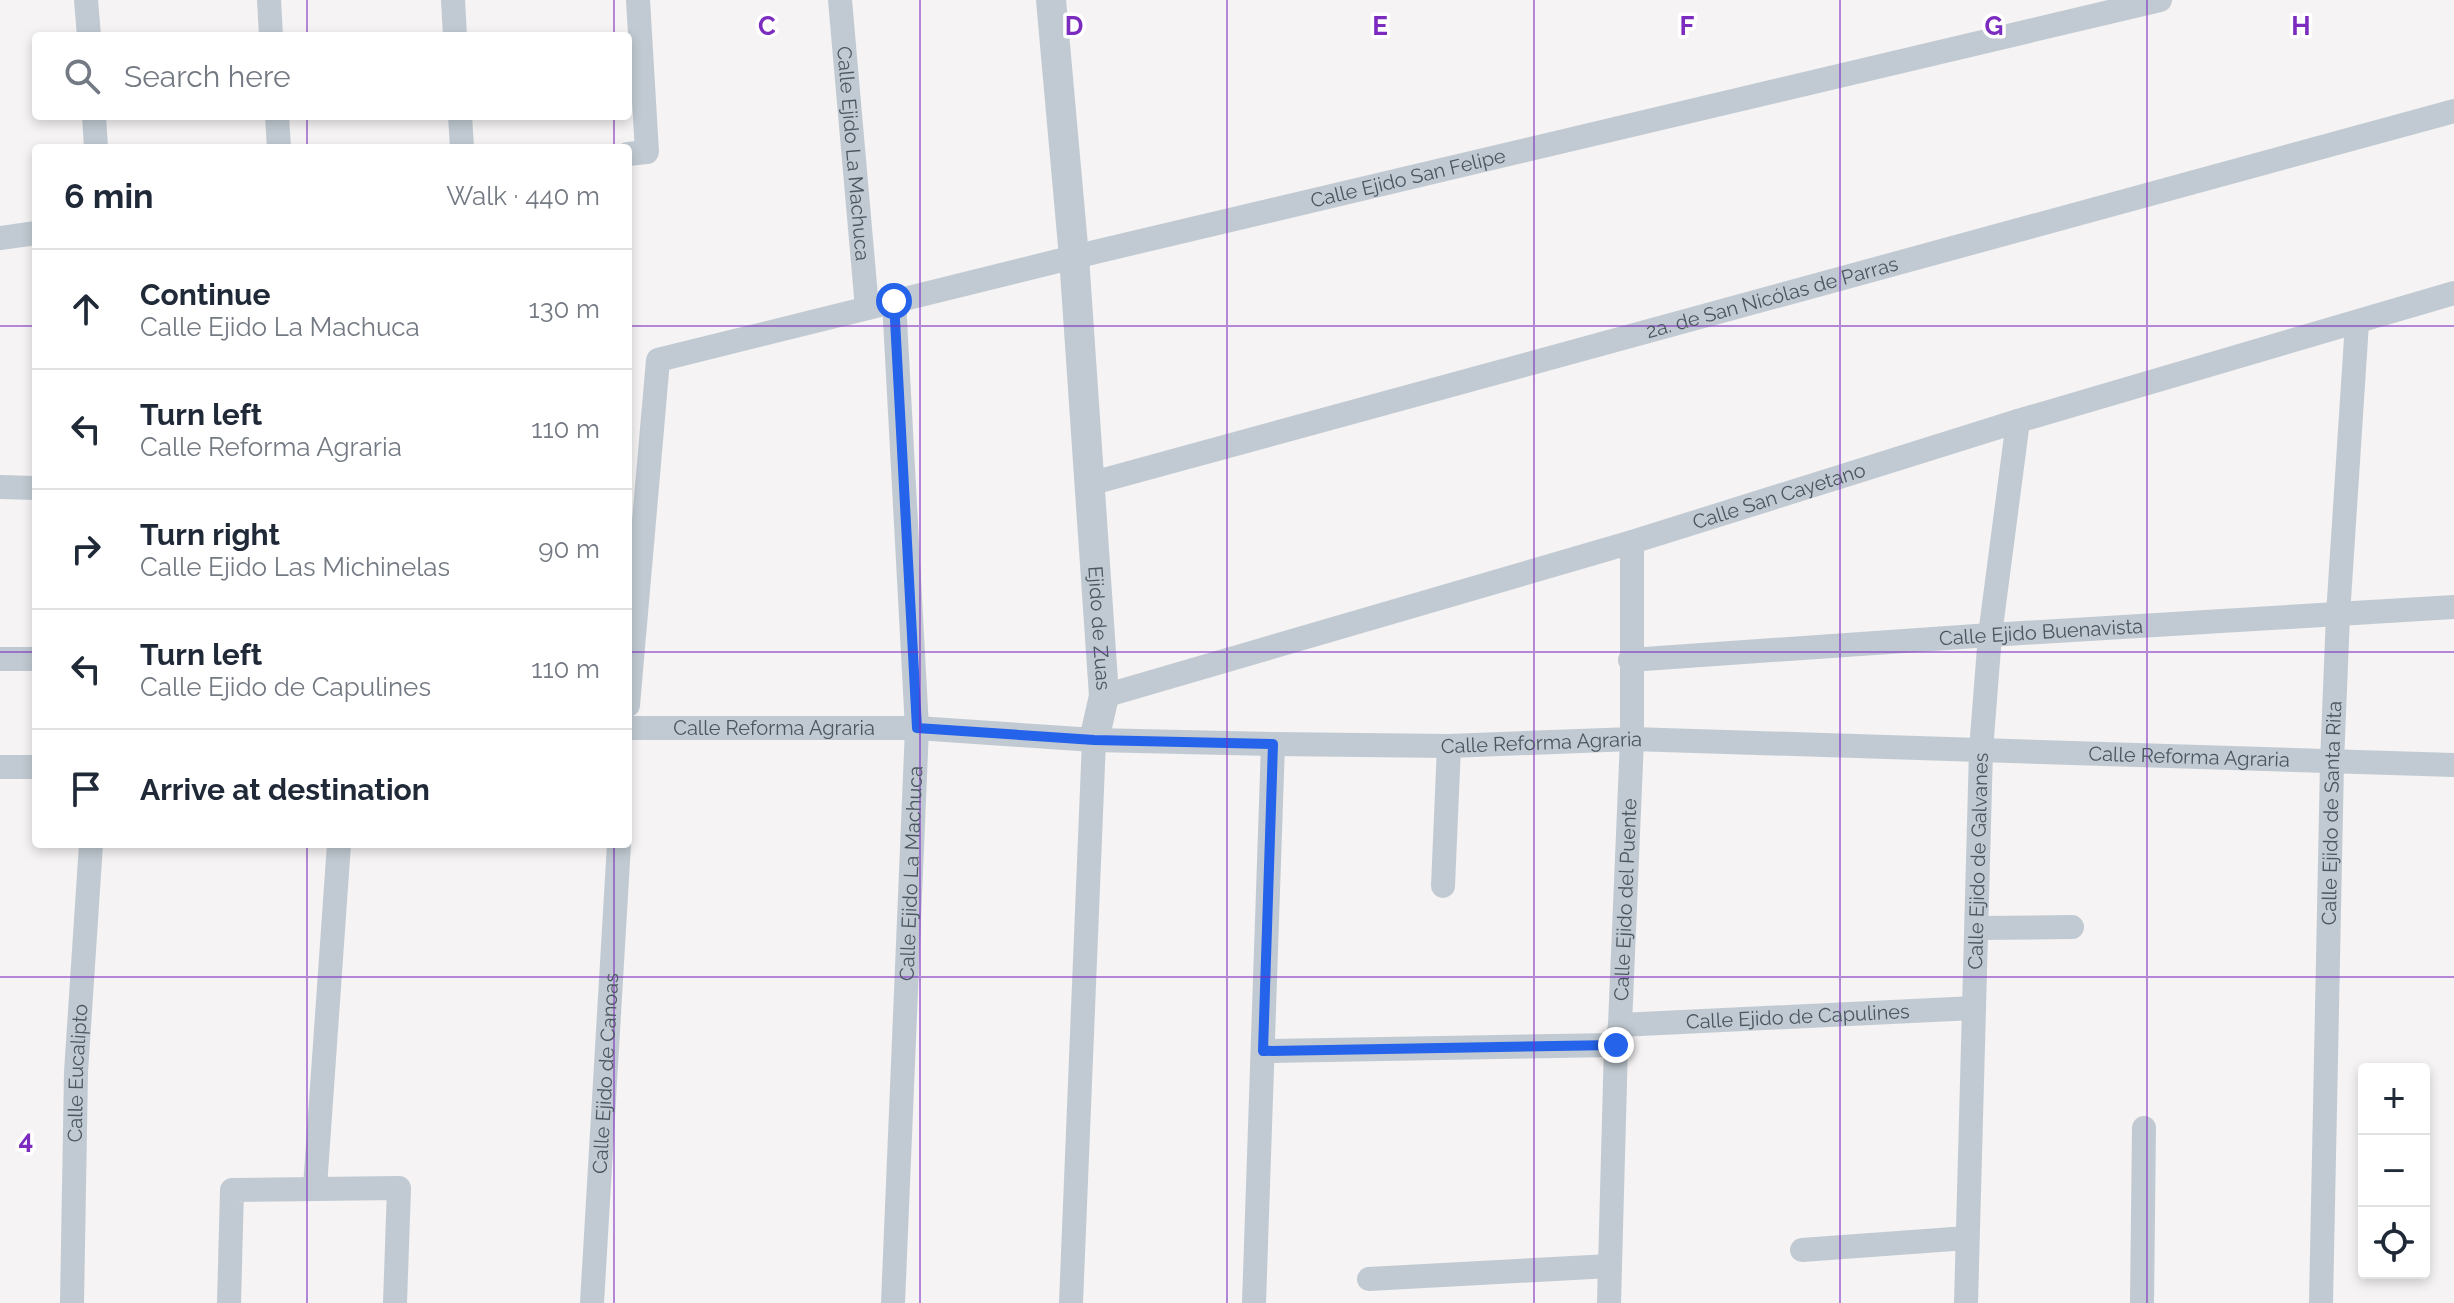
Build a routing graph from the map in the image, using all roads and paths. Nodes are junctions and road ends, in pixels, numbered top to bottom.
1 (86, 0) edge
2 (269, 0) edge
3 (453, 0) edge
4 (638, 0) edge
5 (840, 0) edge
6 (1051, 0) edge
7 (2160, 0) edge
8 (2117, 5) edge
9 (89, 32) edge
10 (271, 32) edge
11 (455, 32) edge
12 (2454, 111) edge
13 (94, 120) edge
14 (277, 120) edge
15 (460, 120) edge
16 (96, 144) edge
17 (279, 144) edge
18 (462, 144) edge
19 (637, 153) edge
20 (32, 234) edge
21 (0, 238) edge
22 (1074, 257) junction
23 (2454, 293) edge
24 (894, 301) junction
25 (867, 308) junction
26 (2357, 323) junction
27 (2018, 421) junction
28 (1089, 484) junction
29 (0, 487) edge
30 (32, 488) edge
31 (637, 500) edge
32 (1632, 542) junction
33 (2454, 607) edge
34 (2338, 615) junction
35 (632, 621) edge
36 (1990, 635) junction
37 (0, 659) edge
38 (32, 659) edge
39 (1630, 660) junction
40 (1104, 696) junction
41 (632, 728) edge
42 (917, 728) junction
43 (1632, 739) junction
44 (1094, 740) junction
45 (1273, 744) junction
46 (1449, 746) junction
47 (1981, 750) junction
48 (2332, 763) junction
49 (2454, 765) edge
50 (0, 767) edge
51 (32, 767) edge
52 (91, 848) edge
53 (339, 848) edge
54 (619, 848) edge
55 (1443, 886) dead end
56 (2072, 927) dead end
57 (1977, 928) junction
58 (1974, 1008) junction
59 (1618, 1035) junction
60 (1263, 1051) junction
61 (2144, 1128) dead end
62 (315, 1187) junction
63 (1967, 1238) junction
64 (1802, 1250) dead end
65 (1610, 1266) junction
66 (1369, 1279) dead end
67 (72, 1303) edge
68 (229, 1303) edge
69 (395, 1303) edge
70 (592, 1303) edge
71 (893, 1303) edge
72 (1071, 1303) edge
73 (1254, 1303) edge
74 (1609, 1303) edge
75 (1966, 1303) edge
76 (2142, 1303) edge
77 (2321, 1303) edge

1 - 9 street
2 - 10 street
3 - 11 street
4 - 19 street
5 - 25 street, Calle Ejido La Machuca
6 - 22 street, Ejido de Zuas
7 - 8 street, Calle Ejido San Felipe
8 - 22 street, Calle Ejido San Felipe
12 - 28 street, 2a. de San Nicólas de Parras
13 - 16 street
14 - 17 street
15 - 18 street
20 - 21 street
22 - 24 street, Calle Ejido San Felipe
22 - 28 street, Ejido de Zuas
23 - 26 street, Calle San Cayetano
24 - 25 street, Calle Ejido San Felipe
24 - 42 street, Calle Ejido La Machuca
25 - 31 street, Calle Ejido San Felipe
26 - 27 street, Calle San Cayetano
26 - 34 street, Calle Ejido de Santa Rita
27 - 32 street, Calle San Cayetano
27 - 36 street, Calle Ejido de Galvanes
28 - 40 street, Ejido de Zuas
29 - 30 street
31 - 35 street
32 - 39 street, Calle Ejido del Puente
32 - 40 street, Calle San Cayetano
33 - 34 street, Calle Ejido Buenavista
34 - 36 street, Calle Ejido Buenavista
34 - 48 street, Calle Ejido de Santa Rita
36 - 39 street, Calle Ejido Buenavista
36 - 47 street, Calle Ejido de Galvanes
37 - 38 street
39 - 43 street, Calle Ejido del Puente
40 - 44 street, Ejido de Zuas
41 - 42 street, Calle Reforma Agraria
42 - 44 street, Calle Reforma Agraria
42 - 71 street, Calle Ejido La Machuca
43 - 46 street, Calle Reforma Agraria
43 - 47 street, Calle Reforma Agraria
43 - 59 street, Calle Ejido del Puente
44 - 45 street, Calle Reforma Agraria
44 - 72 street, Ejido de Zuas
45 - 46 street, Calle Reforma Agraria
45 - 60 street
46 - 55 street
47 - 48 street, Calle Reforma Agraria
47 - 57 street, Calle Ejido de Galvanes
48 - 49 street, Calle Reforma Agraria
48 - 77 street, Calle Ejido de Santa Rita
50 - 51 street
52 - 67 street, Calle Eucalipto
53 - 62 street
54 - 70 street, Calle Ejido de Canoas
56 - 57 street
57 - 58 street, Calle Ejido de Galvanes
58 - 59 street, Calle Ejido de Capulines
58 - 63 street, Calle Ejido de Galvanes
59 - 60 street, Calle Ejido de Capulines
59 - 65 street, Calle Ejido del Puente
60 - 73 street
61 - 76 street
62 - 68 street
62 - 69 street
63 - 64 street
63 - 75 street, Calle Ejido de Galvanes
65 - 66 street
65 - 74 street, Calle Ejido del Puente

